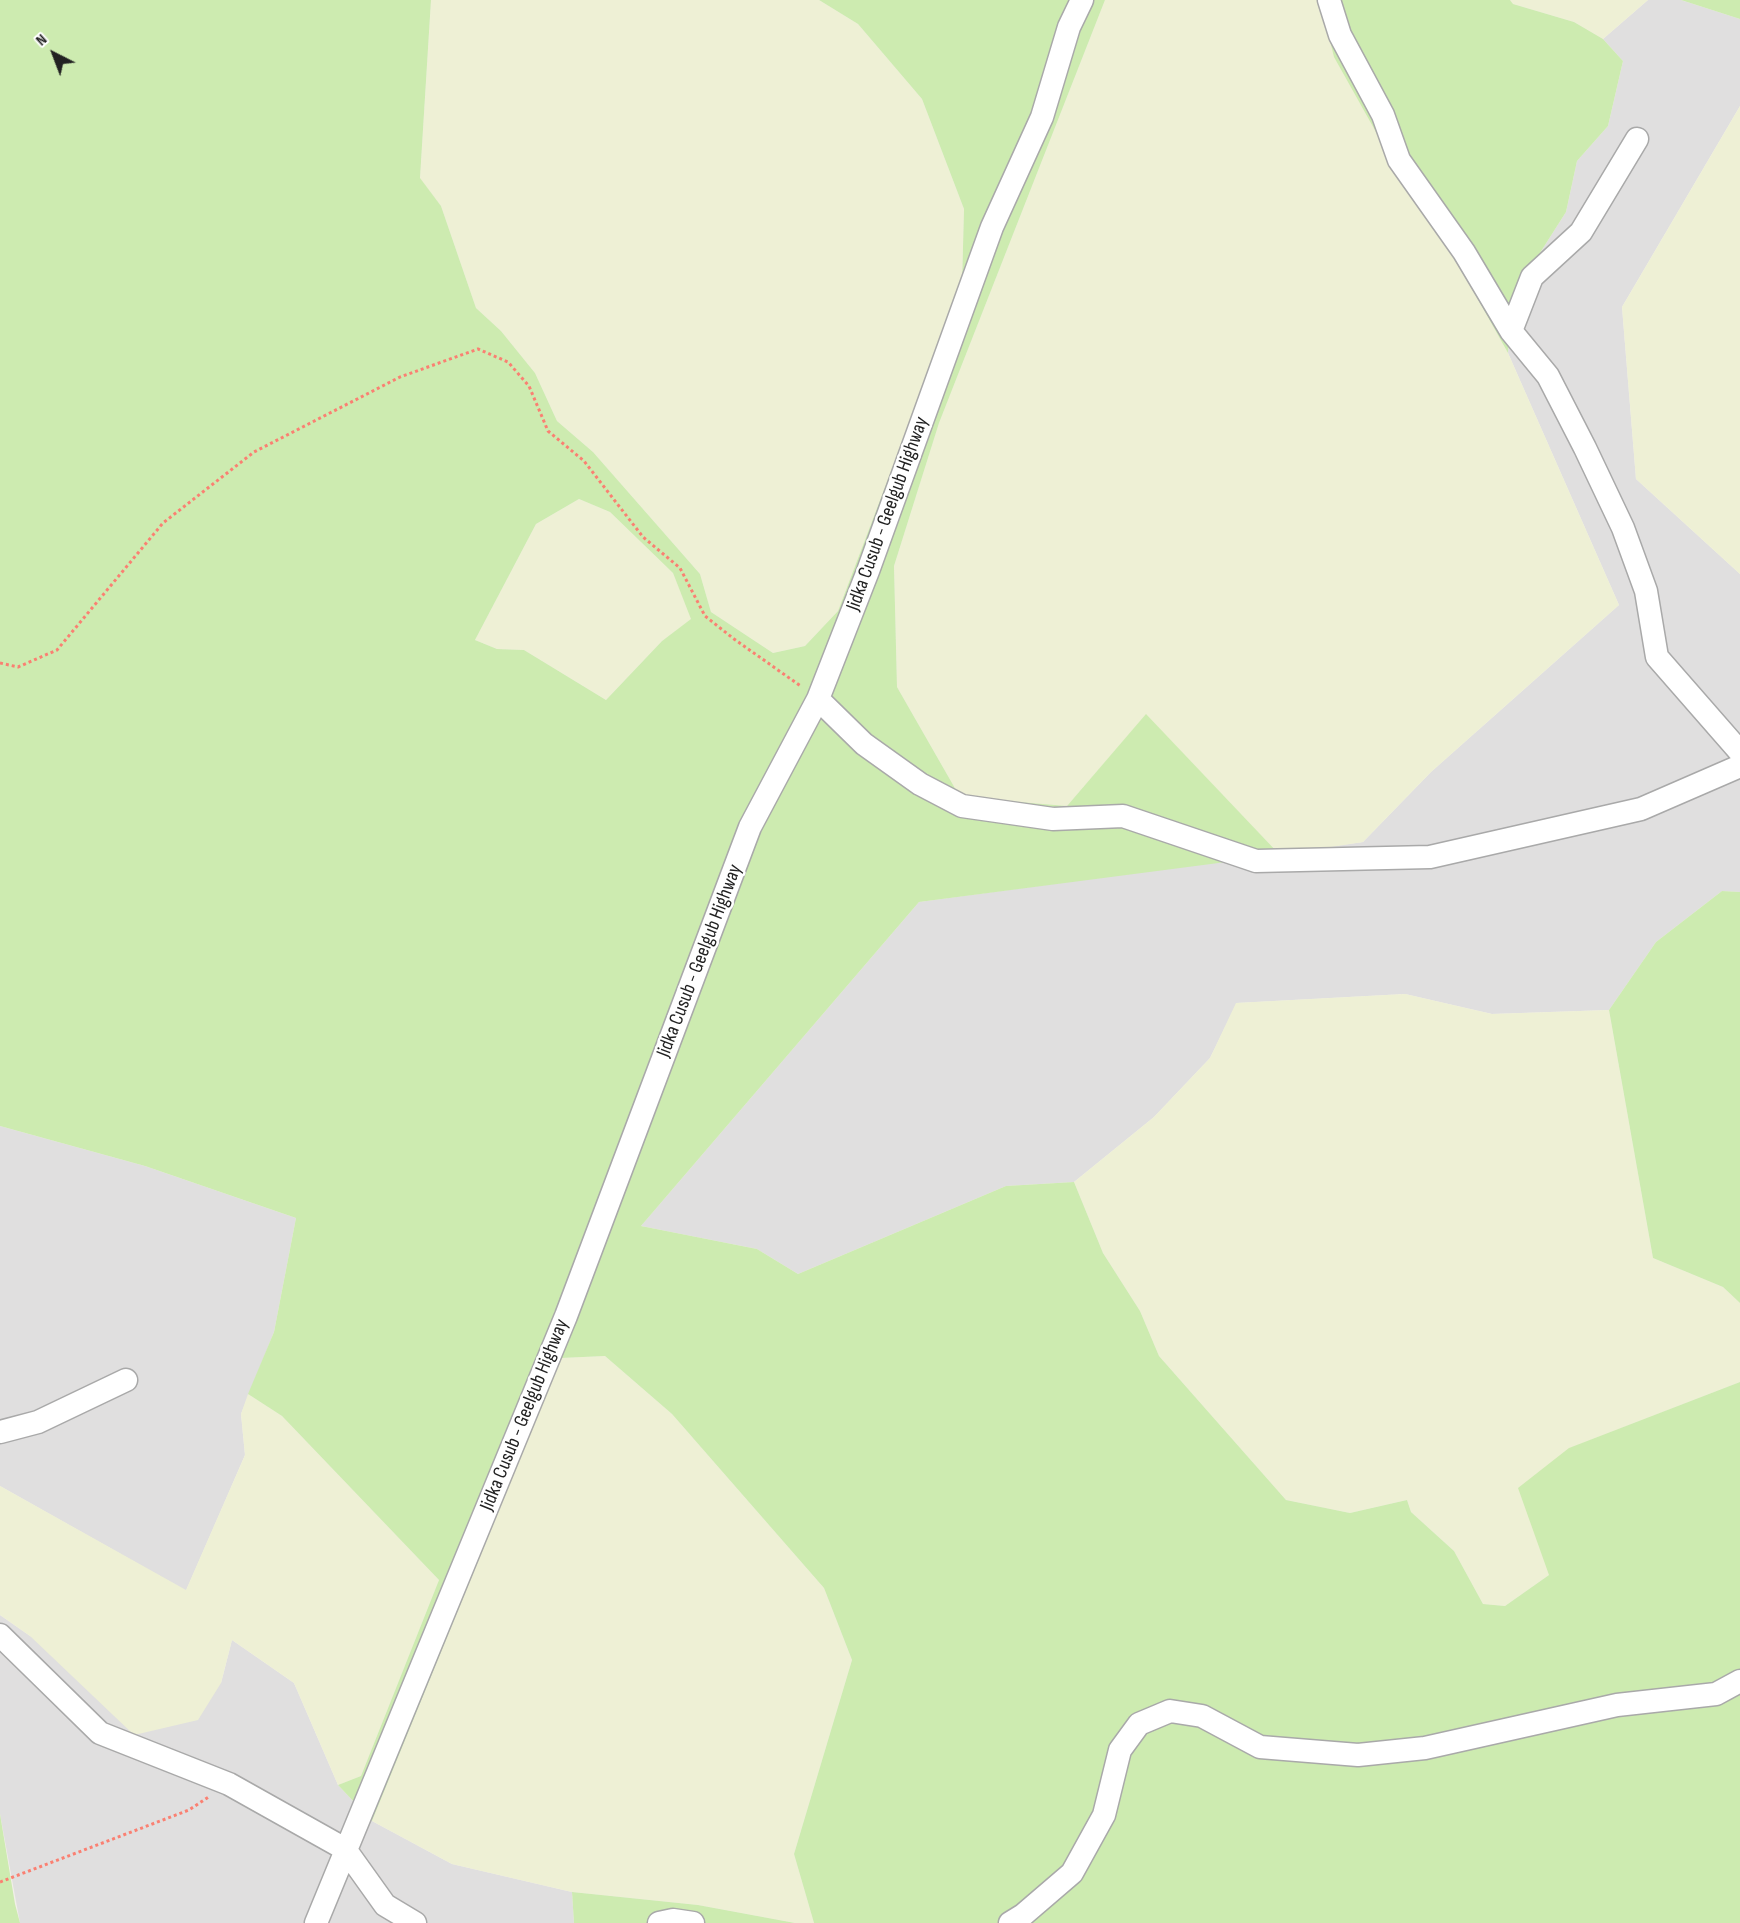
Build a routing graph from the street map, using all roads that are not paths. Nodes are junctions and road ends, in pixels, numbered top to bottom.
1 (1082, 0) edge
2 (1329, 0) edge
3 (1637, 139) dead end
4 (1511, 331) junction
5 (818, 699) junction
6 (1740, 752) edge
7 (1740, 766) edge
8 (126, 1380) dead end
9 (0, 1432) edge
10 (0, 1635) edge
11 (1740, 1681) edge
12 (345, 1849) junction
13 (316, 1923) edge
14 (415, 1923) edge
15 (660, 1923) edge
16 (693, 1923) edge
17 (1011, 1923) edge

1 - 5 street, Jidka Cusub - Geelgub Highway
2 - 4 street
3 - 4 street
4 - 6 street
5 - 7 street
5 - 12 street, Jidka Cusub - Geelgub Highway
8 - 9 street
10 - 12 street
11 - 17 street
12 - 13 street, Jidka Cusub - Geelgub Highway
12 - 14 street
15 - 16 street

